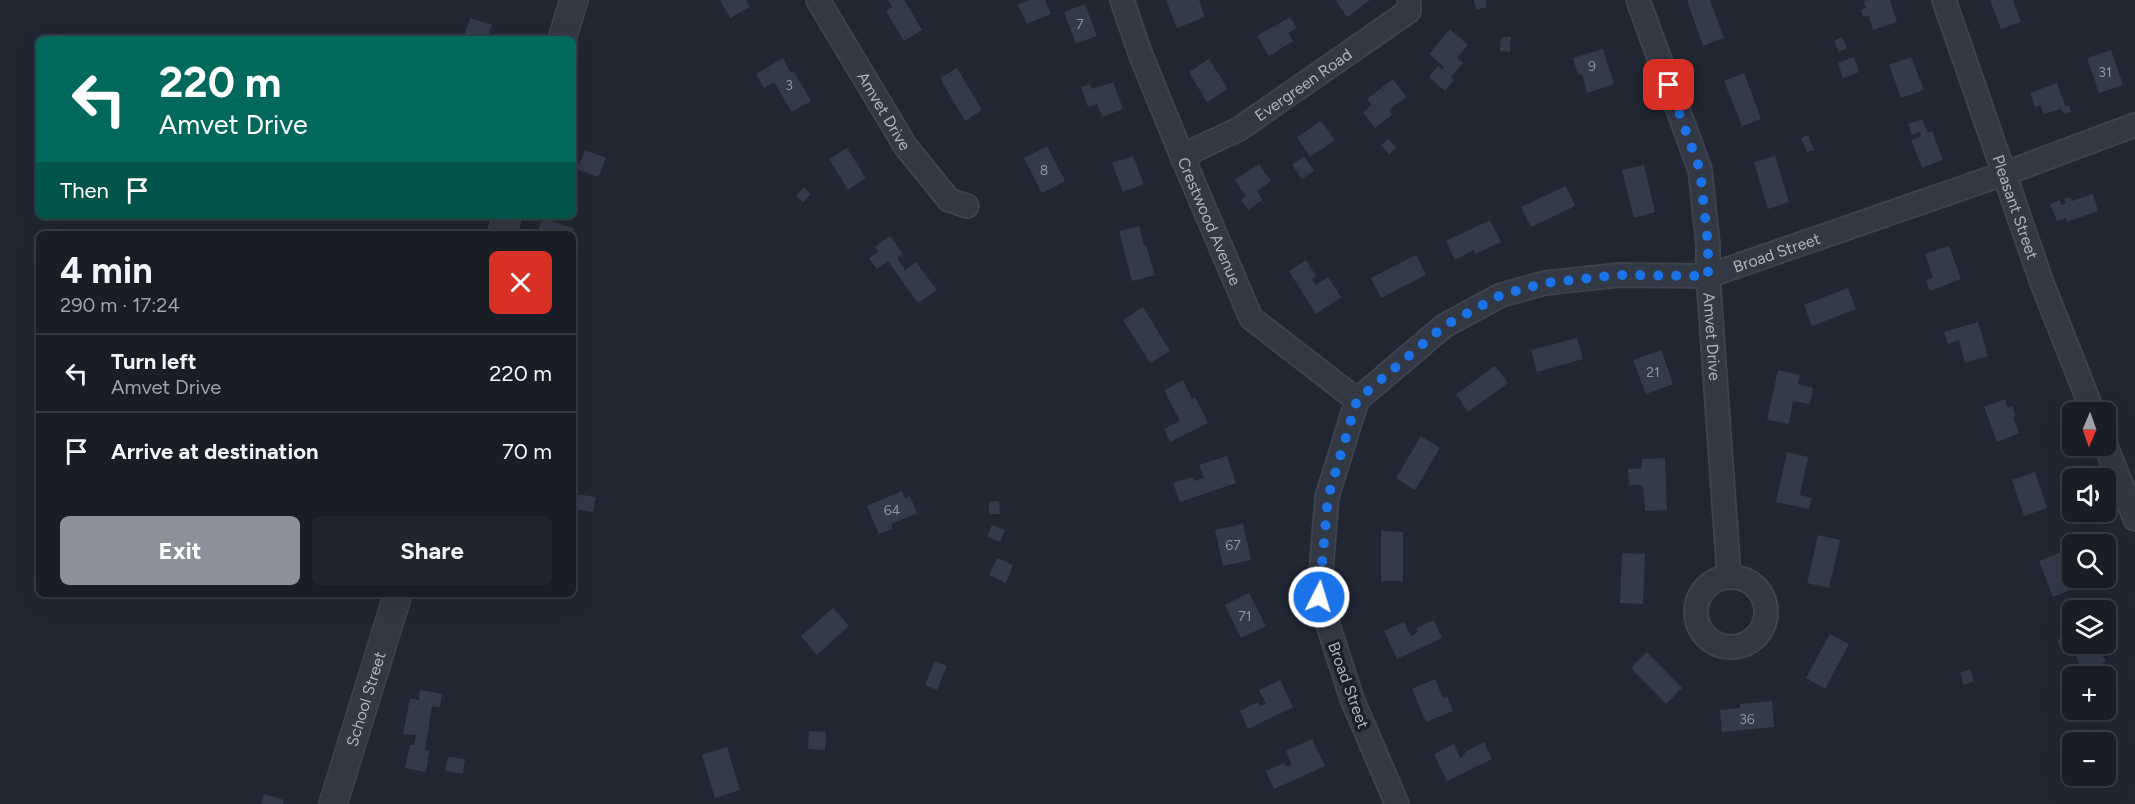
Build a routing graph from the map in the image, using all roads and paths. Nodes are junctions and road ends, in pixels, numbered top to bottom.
1 (574, 0) edge
2 (818, 0) edge
3 (1122, 0) edge
4 (1409, 0) edge
5 (1638, 0) edge
6 (1944, 0) edge
7 (563, 36) edge
8 (2135, 125) edge
9 (1182, 156) junction
10 (2006, 173) junction
11 (967, 206) dead end
12 (1708, 276) junction
13 (1357, 400) junction
14 (2089, 402) edge
15 (2110, 456) edge
16 (2135, 519) edge
17 (1729, 576) dead end
18 (397, 597) edge
19 (333, 804) edge
20 (1397, 804) edge

1 - 7 street
2 - 11 street, Amvet Drive
3 - 9 street, Crestwood Avenue
4 - 9 street, Evergreen Road
5 - 12 street, Amvet Drive
6 - 10 street, Pleasant Street
8 - 10 street, Broad Street
9 - 13 street, Crestwood Avenue
10 - 12 street, Broad Street
10 - 14 street, Pleasant Street
12 - 13 street, Broad Street
12 - 17 street, Amvet Drive
13 - 20 street, Broad Street
15 - 16 street
18 - 19 street, School Street

